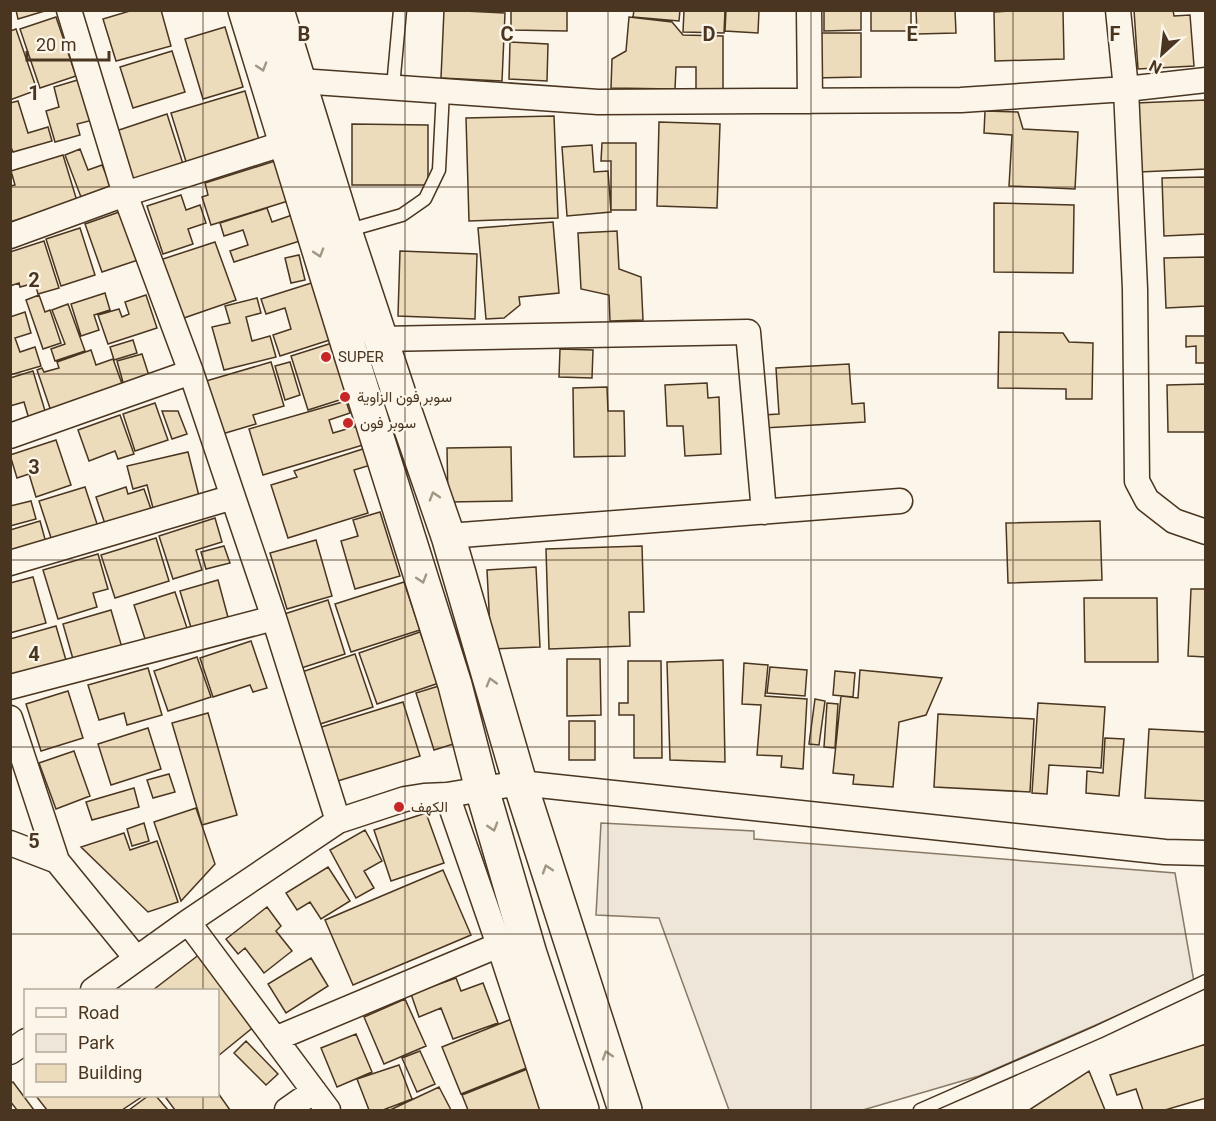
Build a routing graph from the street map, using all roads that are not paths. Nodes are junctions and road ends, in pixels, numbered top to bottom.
1 (69, 10) edge
2 (245, 10) edge
3 (277, 10) edge
4 (400, 10) edge
5 (809, 10) edge
6 (1118, 10) edge
7 (1206, 80) edge
8 (300, 81) junction
9 (393, 87) junction
10 (1126, 89) junction
11 (443, 91) junction
12 (810, 102) junction
13 (285, 142) junction
14 (125, 194) junction
15 (345, 231) junction
16 (10, 236) edge
17 (381, 339) junction
18 (191, 372) junction
19 (10, 436) edge
20 (233, 498) junction
21 (900, 501) dead end
22 (764, 512) junction
23 (1206, 532) edge
24 (448, 536) junction
25 (10, 563) edge
26 (274, 618) junction
27 (10, 687) edge
28 (10, 718) edge
29 (520, 783) junction
30 (482, 789) junction
31 (447, 795) junction
32 (338, 821) junction
33 (10, 843) edge
34 (1206, 853) edge
35 (57, 861) junction
36 (188, 922) junction
37 (499, 945) junction
38 (136, 958) junction
39 (1206, 981) edge
40 (94, 989) edge
41 (275, 1039) junction
42 (24, 1042) edge
43 (10, 1052) edge
44 (314, 1091) junction
45 (287, 1110) edge
46 (328, 1110) edge
47 (554, 1110) edge
48 (582, 1110) edge
49 (625, 1110) edge
50 (920, 1110) edge

1 - 14 street
2 -> 13 main road
3 - 8 main road
4 - 9 lane
5 - 12 street
6 - 10 street
7 - 10 street
8 - 9 street
8 - 15 main road
9 - 11 street
10 - 12 street
10 - 23 street
11 - 12 street
11 - 15 lane
13 - 14 street
13 -> 30 main road
14 - 16 street
14 - 18 street
15 - 17 main road
17 - 22 street
24 -> 17 main road
18 - 19 street
18 - 20 street
20 - 25 street
20 - 26 street
21 - 22 street
22 - 24 street
29 -> 24 main road
26 - 27 street
26 - 32 street
28 - 35 street
29 - 30 street
29 - 34 street
49 -> 29 main road
30 - 31 street
30 -> 48 main road
31 - 32 street
31 - 37 street
32 - 36 street
33 - 35 street
35 - 38 street
36 - 38 street
36 - 41 street
37 - 41 street
37 - 47 street
38 - 40 street
39 - 50 lane
41 - 44 street
42 - 43 street
44 - 45 street
44 - 46 street

